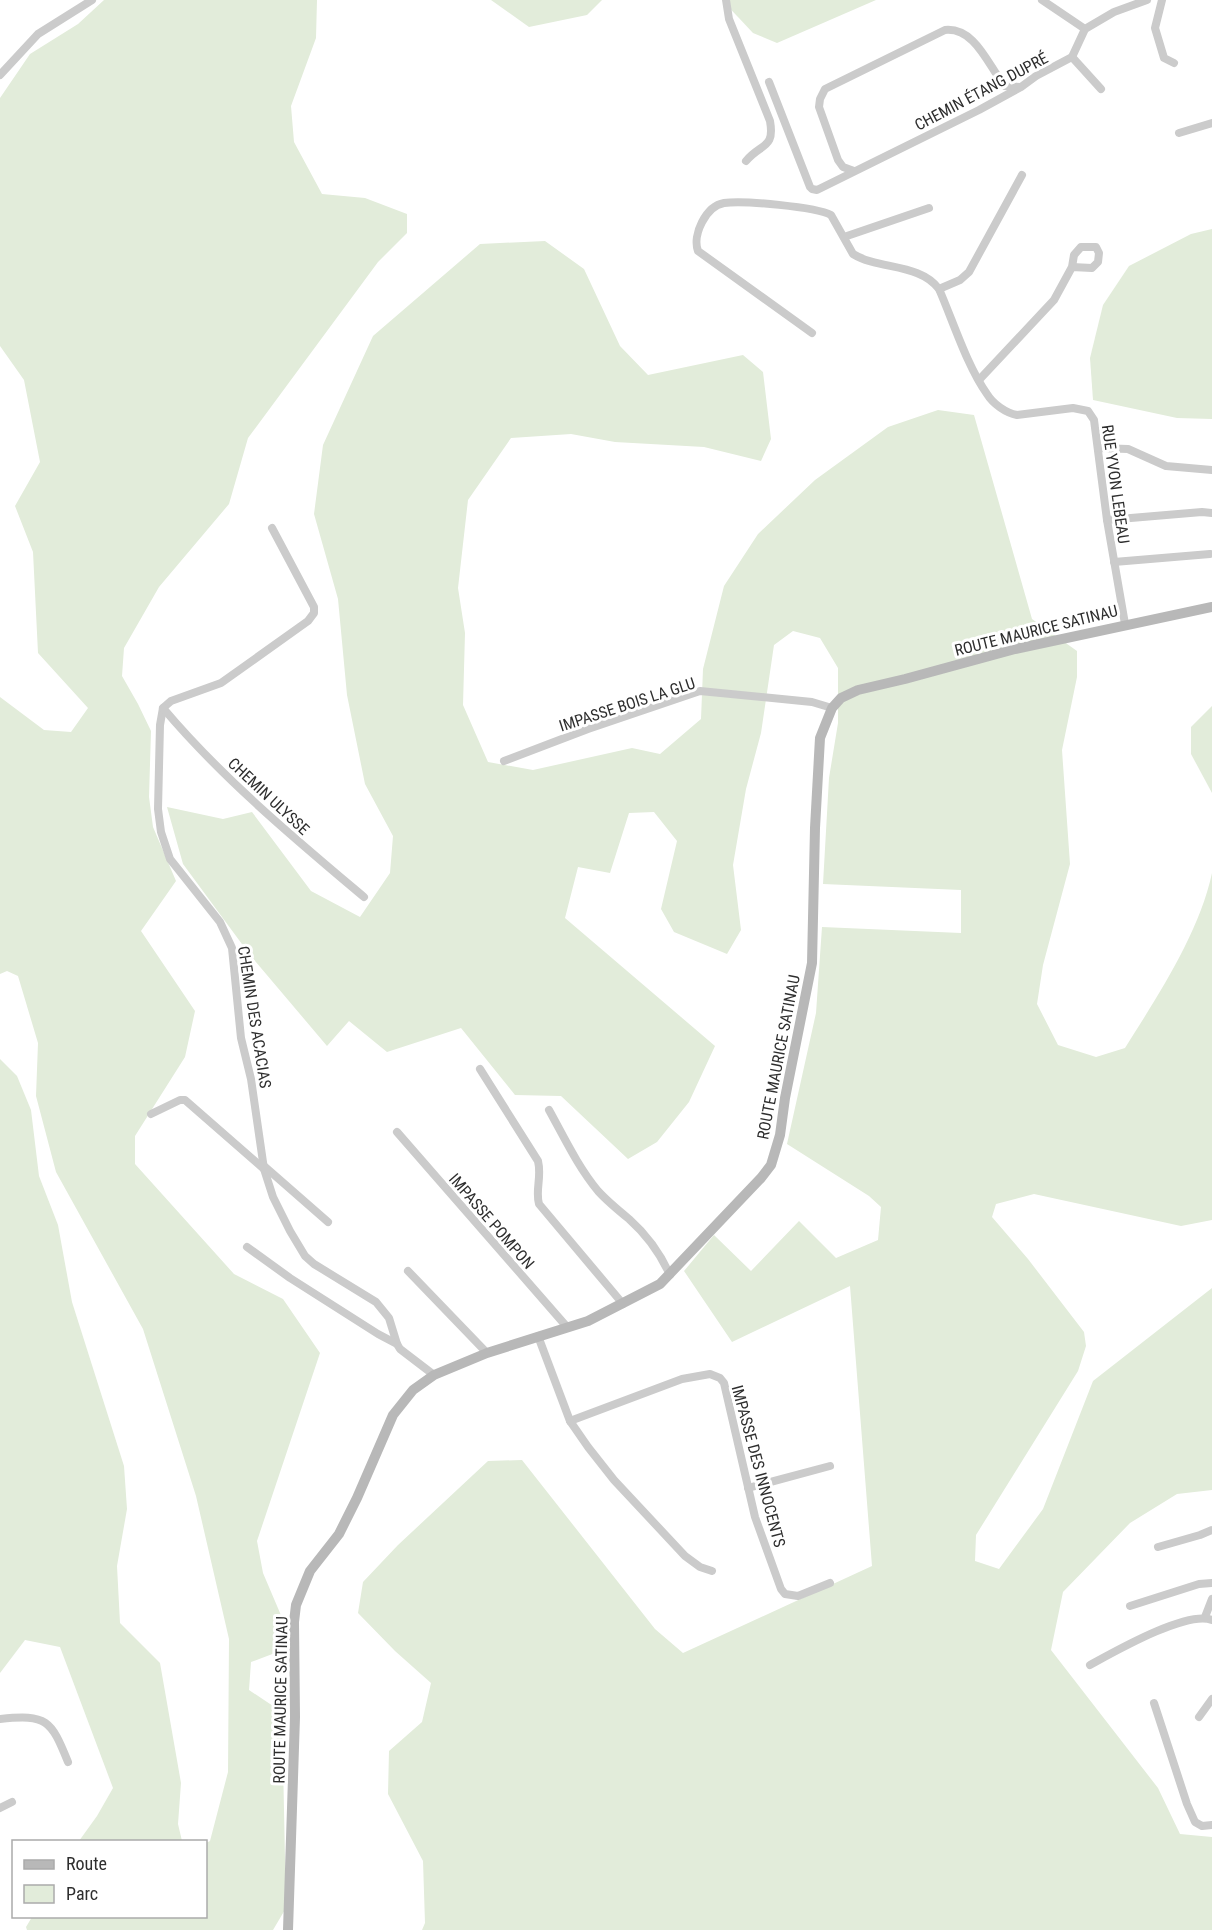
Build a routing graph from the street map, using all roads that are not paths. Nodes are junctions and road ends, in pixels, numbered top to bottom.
1 (92, 0) edge
2 (726, 0) edge
3 (1042, 0) edge
4 (1147, 0) edge
5 (1162, 0) edge
6 (1085, 30) junction
7 (1072, 57) junction
8 (1174, 63) dead end
9 (0, 75) edge
10 (769, 82) dead end
11 (1021, 87) junction
12 (1101, 89) dead end
13 (1212, 123) edge
14 (1179, 133) dead end
15 (746, 161) dead end
16 (854, 171) junction
17 (1022, 175) dead end
18 (929, 208) dead end
19 (844, 237) junction
20 (1072, 267) dead end
21 (939, 289) junction
22 (812, 333) dead end
23 (979, 380) junction
24 (1098, 448) junction
25 (1212, 470) edge
26 (1212, 513) edge
27 (1107, 520) junction
28 (272, 528) dead end
29 (1210, 554) dead end
30 (1114, 562) junction
31 (1212, 607) edge
32 (1125, 624) junction
33 (163, 708) junction
34 (832, 708) junction
35 (504, 761) dead end
36 (364, 897) dead end
37 (480, 1069) dead end
38 (549, 1110) dead end
39 (151, 1114) dead end
40 (397, 1132) dead end
41 (263, 1167) junction
42 (328, 1222) dead end
43 (247, 1246) dead end
44 (408, 1271) dead end
45 (670, 1275) junction
46 (622, 1304) junction
47 (567, 1327) junction
48 (538, 1336) junction
49 (397, 1344) junction
50 (487, 1353) junction
51 (434, 1376) junction
52 (570, 1421) junction
53 (830, 1466) dead end
54 (748, 1488) junction
55 (1212, 1530) edge
56 (1158, 1547) dead end
57 (712, 1571) dead end
58 (830, 1583) dead end
59 (1212, 1583) edge
60 (1212, 1599) edge
61 (1130, 1606) dead end
62 (1209, 1619) edge
63 (1090, 1665) dead end
64 (1212, 1699) edge
65 (1154, 1703) dead end
66 (1199, 1717) dead end
67 (0, 1719) edge
68 (68, 1762) dead end
69 (12, 1802) dead end
70 (0, 1808) edge
71 (1212, 1825) edge
72 (288, 1930) edge

1 - 9 street
2 - 15 street
3 - 6 street
4 - 6 street
5 - 8 street
6 - 7 street, CHEMIN ÉTANG DUPRÉ
7 - 11 street, CHEMIN ÉTANG DUPRÉ
7 - 12 street
10 - 16 street, CHEMIN ÉTANG DUPRÉ
11 - 16 street, CHEMIN ÉTANG DUPRÉ
11 - 16 street
13 - 14 street
17 - 21 street
18 - 19 street
19 - 21 street
19 - 22 street
20 - 23 street
21 - 23 street, RUE YVON LEBEAU
23 - 24 street, RUE YVON LEBEAU
24 - 25 street
24 - 27 street, RUE YVON LEBEAU
26 - 27 street
27 - 30 street, RUE YVON LEBEAU
28 - 33 street
29 - 30 street
30 - 32 street, RUE YVON LEBEAU
31 - 32 main road, ROUTE MAURICE SATINAU
32 - 34 main road, ROUTE MAURICE SATINAU
33 - 36 street, CHEMIN ULYSSE
33 - 41 street, CHEMIN DES ACACIAS
34 - 35 street, IMPASSE BOIS LA GLU
34 - 45 main road, ROUTE MAURICE SATINAU
37 - 46 street
38 - 45 street
39 - 41 street
40 - 47 street, IMPASSE POMPON
41 - 42 street
41 - 49 street, CHEMIN DES ACACIAS
43 - 49 street
44 - 50 street
45 - 46 main road, ROUTE MAURICE SATINAU
46 - 47 main road, ROUTE MAURICE SATINAU
47 - 48 main road, ROUTE MAURICE SATINAU
48 - 50 main road, ROUTE MAURICE SATINAU
48 - 52 street
49 - 51 street, CHEMIN DES ACACIAS
50 - 51 main road, ROUTE MAURICE SATINAU
51 - 72 main road, ROUTE MAURICE SATINAU
52 - 54 street, IMPASSE DES INNOCENTS
52 - 57 street
53 - 54 street
54 - 58 street, IMPASSE DES INNOCENTS
55 - 56 street
59 - 61 street
60 - 62 street
62 - 63 street
64 - 66 street
65 - 71 street
67 - 68 street
69 - 70 street

